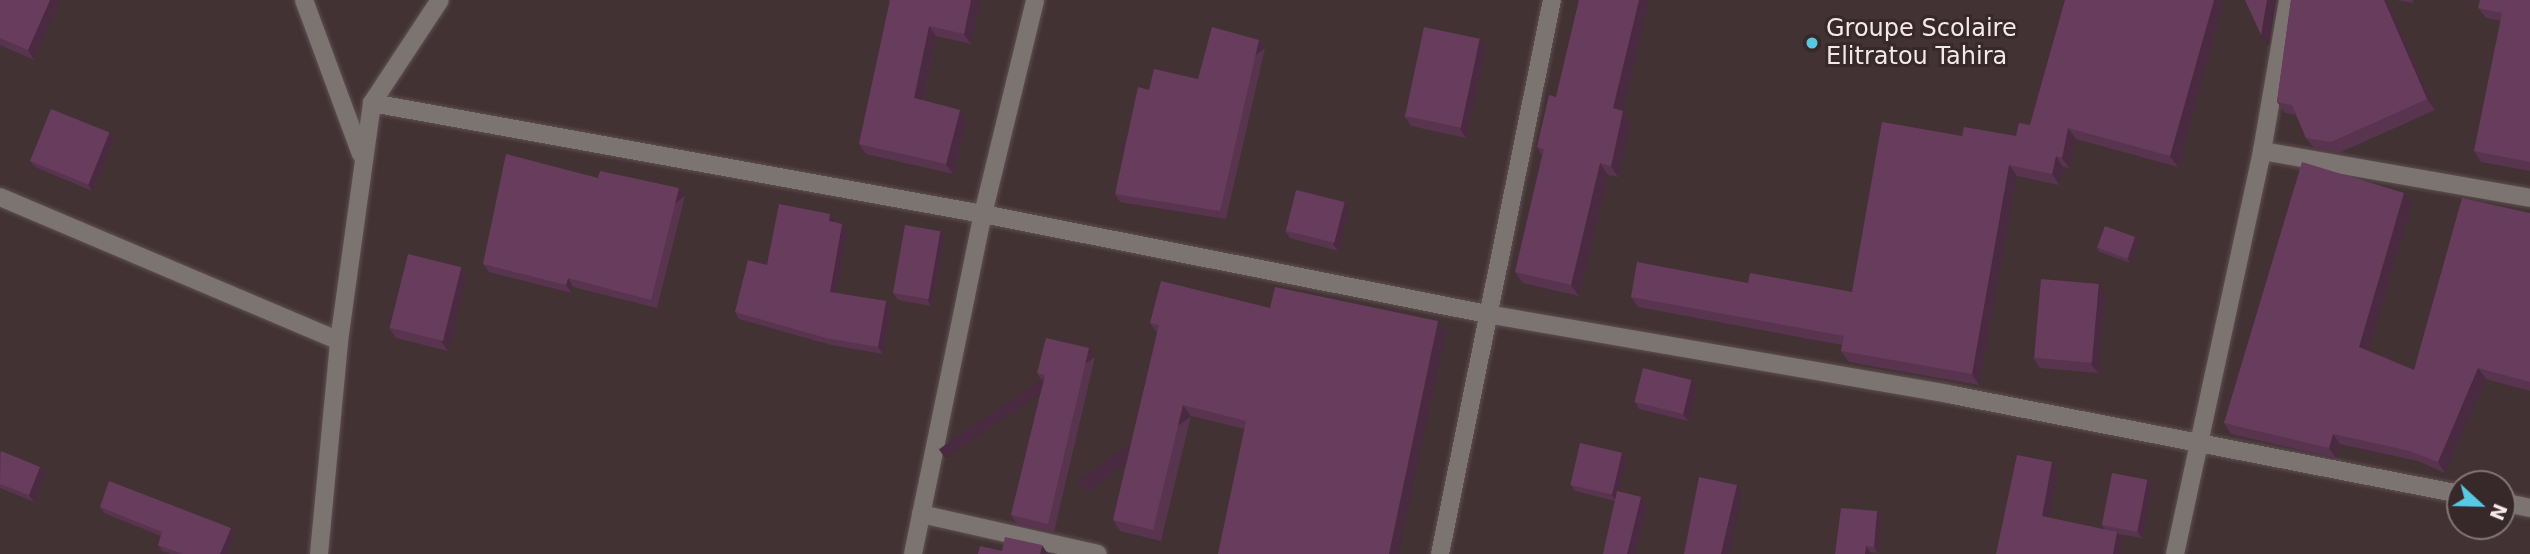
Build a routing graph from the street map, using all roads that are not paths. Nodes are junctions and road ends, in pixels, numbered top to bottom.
1 (304, 0) edge
2 (440, 0) edge
3 (1035, 0) edge
4 (1552, 0) edge
5 (2288, 0) edge
6 (372, 103) junction
7 (2262, 151) junction
8 (362, 155) junction
9 (0, 197) edge
10 (2530, 198) edge
11 (984, 214) junction
12 (1492, 315) junction
13 (340, 341) junction
14 (2197, 444) junction
15 (2446, 491) edge
16 (921, 514) junction
17 (319, 554) edge
18 (913, 554) edge
19 (1098, 554) edge
20 (1440, 554) edge
21 (2175, 554) edge

1 - 8 street
2 - 6 street
3 - 11 street
4 - 12 street
5 - 7 street
6 - 8 street
6 - 11 street
7 - 10 street
7 - 14 street
8 - 13 street
9 - 13 street
11 - 12 street
11 - 16 street
12 - 14 street
12 - 20 street
13 - 17 street
14 - 15 street
14 - 21 street
16 - 18 street
16 - 19 street

